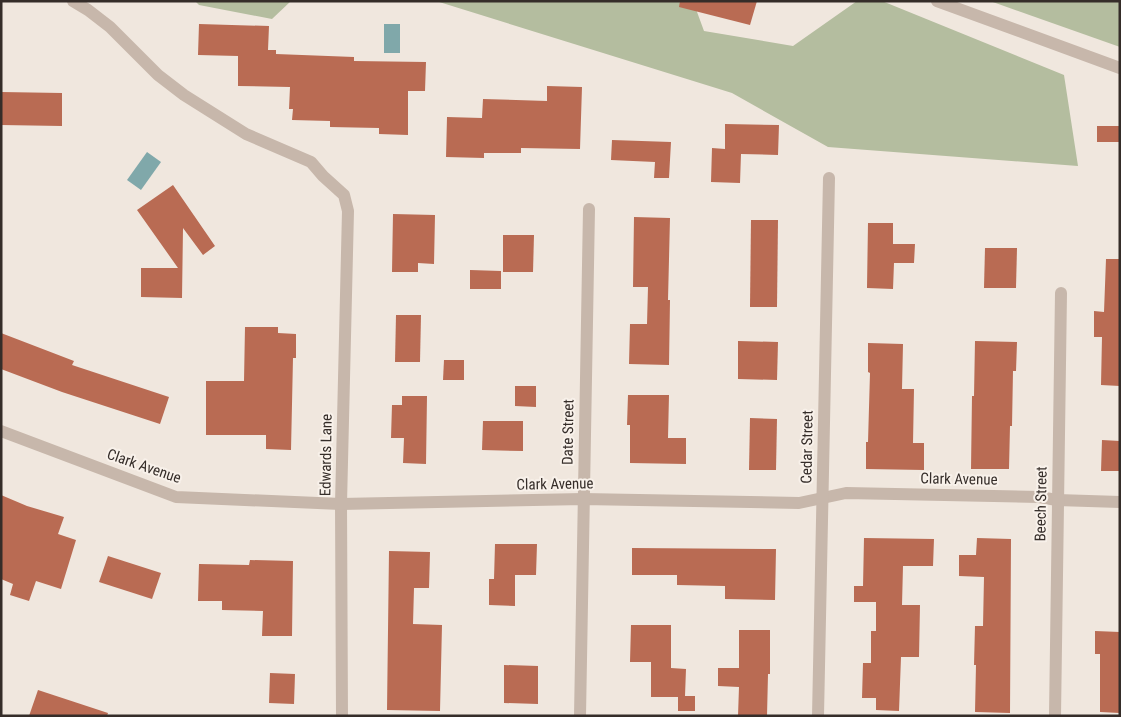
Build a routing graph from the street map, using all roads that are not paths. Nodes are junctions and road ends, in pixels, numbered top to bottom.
1 (73, 1) edge
2 (937, 1) edge
3 (1120, 68) edge
4 (829, 178) dead end
5 (589, 209) dead end
6 (1061, 293) dead end
7 (1, 431) edge
8 (822, 498) junction
9 (583, 500) junction
10 (1057, 500) junction
11 (1120, 502) edge
12 (342, 504) junction
13 (342, 716) edge
14 (580, 716) edge
15 (818, 716) edge
16 (1055, 716) edge

1 - 12 street, Edwards Lane
2 - 3 street
4 - 8 street, Cedar Street
5 - 9 street, Date Street
6 - 10 street, Beech Street
7 - 12 street, Clark Avenue
8 - 9 street, Clark Avenue
8 - 10 street, Clark Avenue
8 - 15 street, Cedar Street
9 - 12 street, Clark Avenue
9 - 14 street, Date Street
10 - 11 street, Clark Avenue
10 - 16 street, Beech Street
12 - 13 street, Edwards Lane

